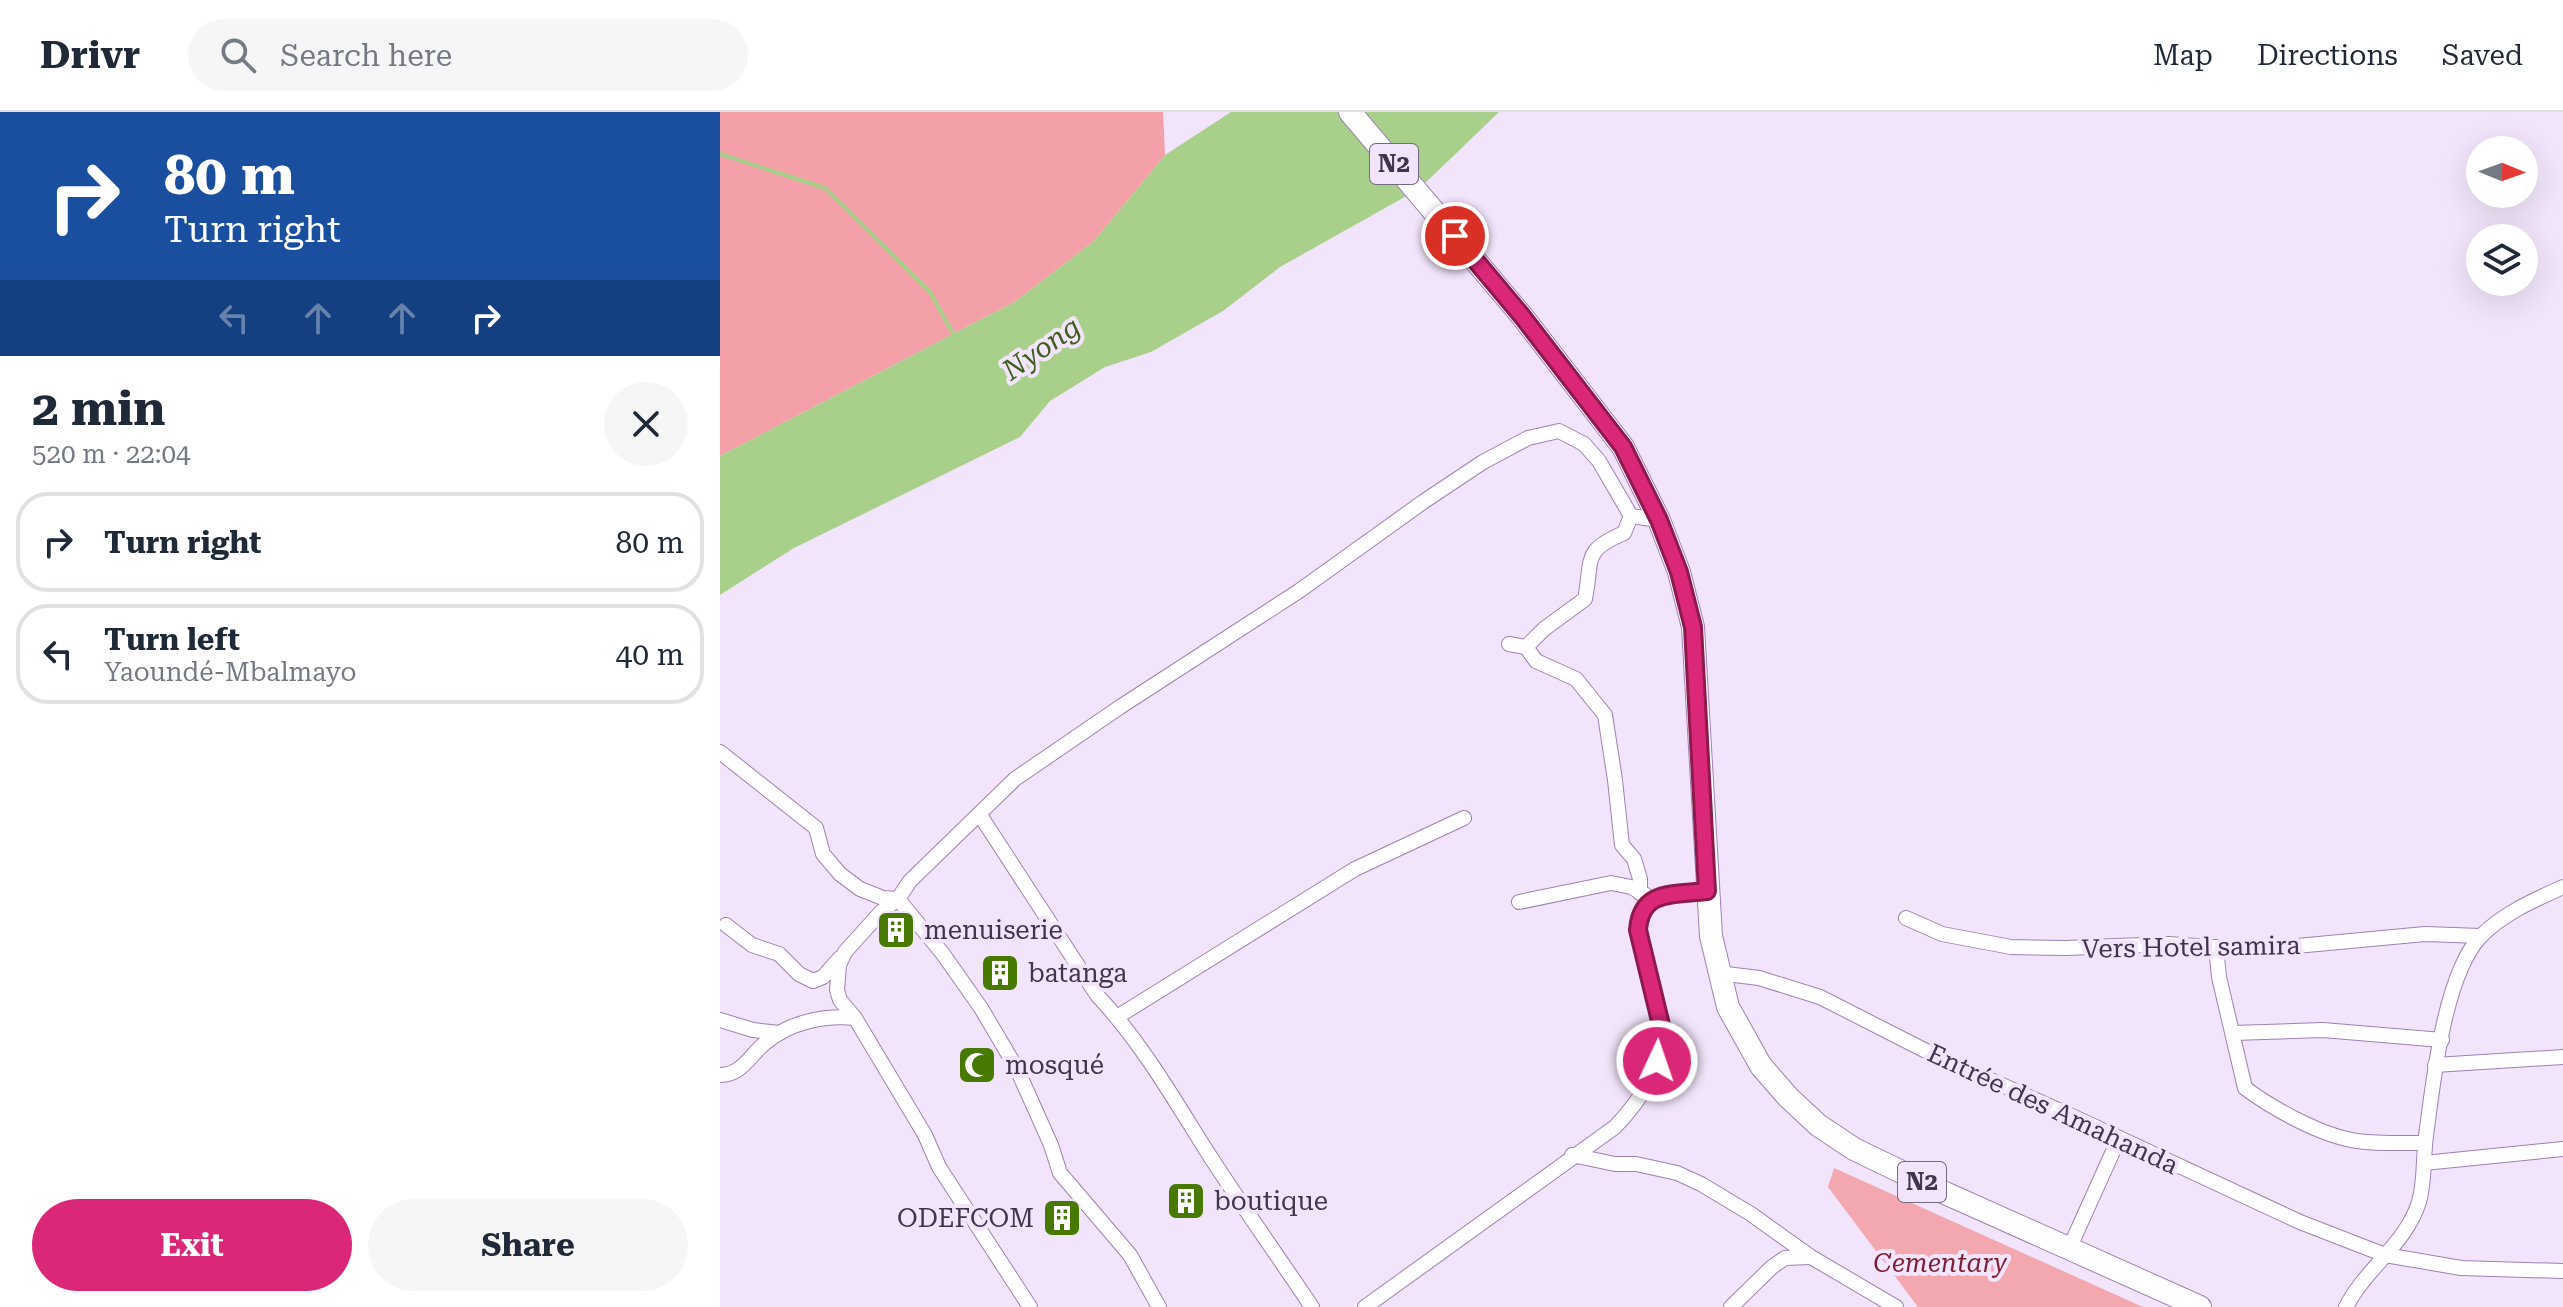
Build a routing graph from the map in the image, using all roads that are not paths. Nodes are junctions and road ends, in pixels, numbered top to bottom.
1 (1350, 112) edge
2 (1631, 516) junction
3 (1659, 520) junction
4 (1509, 644) dead end
5 (1526, 647) junction
6 (720, 752) edge
7 (980, 815) junction
8 (1464, 818) dead end
9 (2563, 887) edge
10 (1707, 891) junction
11 (1647, 896) junction
12 (898, 899) junction
13 (1519, 902) dead end
14 (1906, 918) dead end
15 (726, 925) dead end
16 (2481, 936) junction
17 (2216, 947) junction
18 (845, 952) junction
19 (1718, 973) junction
20 (1117, 1017) junction
21 (855, 1018) junction
22 (720, 1020) edge
23 (779, 1033) junction
24 (2233, 1033) junction
25 (2442, 1040) junction
26 (2563, 1057) edge
27 (2435, 1065) junction
28 (720, 1075) edge
29 (2119, 1138) junction
30 (2425, 1143) junction
31 (2563, 1149) edge
32 (1572, 1155) junction
33 (2424, 1163) junction
34 (2069, 1249) junction
35 (2385, 1255) junction
36 (1811, 1257) junction
37 (2563, 1271) edge
38 (1030, 1307) edge
39 (1159, 1307) edge
40 (1312, 1307) edge
41 (1365, 1307) edge
42 (1731, 1307) edge
43 (1896, 1307) edge
44 (2200, 1307) edge
45 (2346, 1307) edge

1 - 3 highway, N2
2 - 3 street
2 - 5 street
2 - 7 street
3 - 10 highway, N2
4 - 5 street
5 - 11 street
6 - 12 street
7 - 12 street
7 - 20 street
8 - 20 street
9 - 16 street
10 - 11 street
10 - 19 highway, N2
11 - 13 street
11 - 32 street
12 - 18 street
12 - 39 street
14 - 17 street, Vers Hotel samira
15 - 18 street
16 - 17 street, Vers Hotel samira
16 - 25 street
17 - 24 street
18 - 21 street
19 - 29 street, Entrée des Amahanda
19 - 34 highway, N2
20 - 40 street
21 - 23 street
21 - 38 street
22 - 23 street
23 - 28 street
24 - 25 street
24 - 30 street
25 - 27 street
26 - 27 street
27 - 30 street
29 - 34 street
29 - 35 street, Entrée des Amahanda
30 - 33 street
31 - 33 street
32 - 36 street
32 - 41 street
33 - 35 street
34 - 44 highway, N2
35 - 37 street, Entrée des Amahanda
35 - 45 street
36 - 42 street
36 - 43 street

